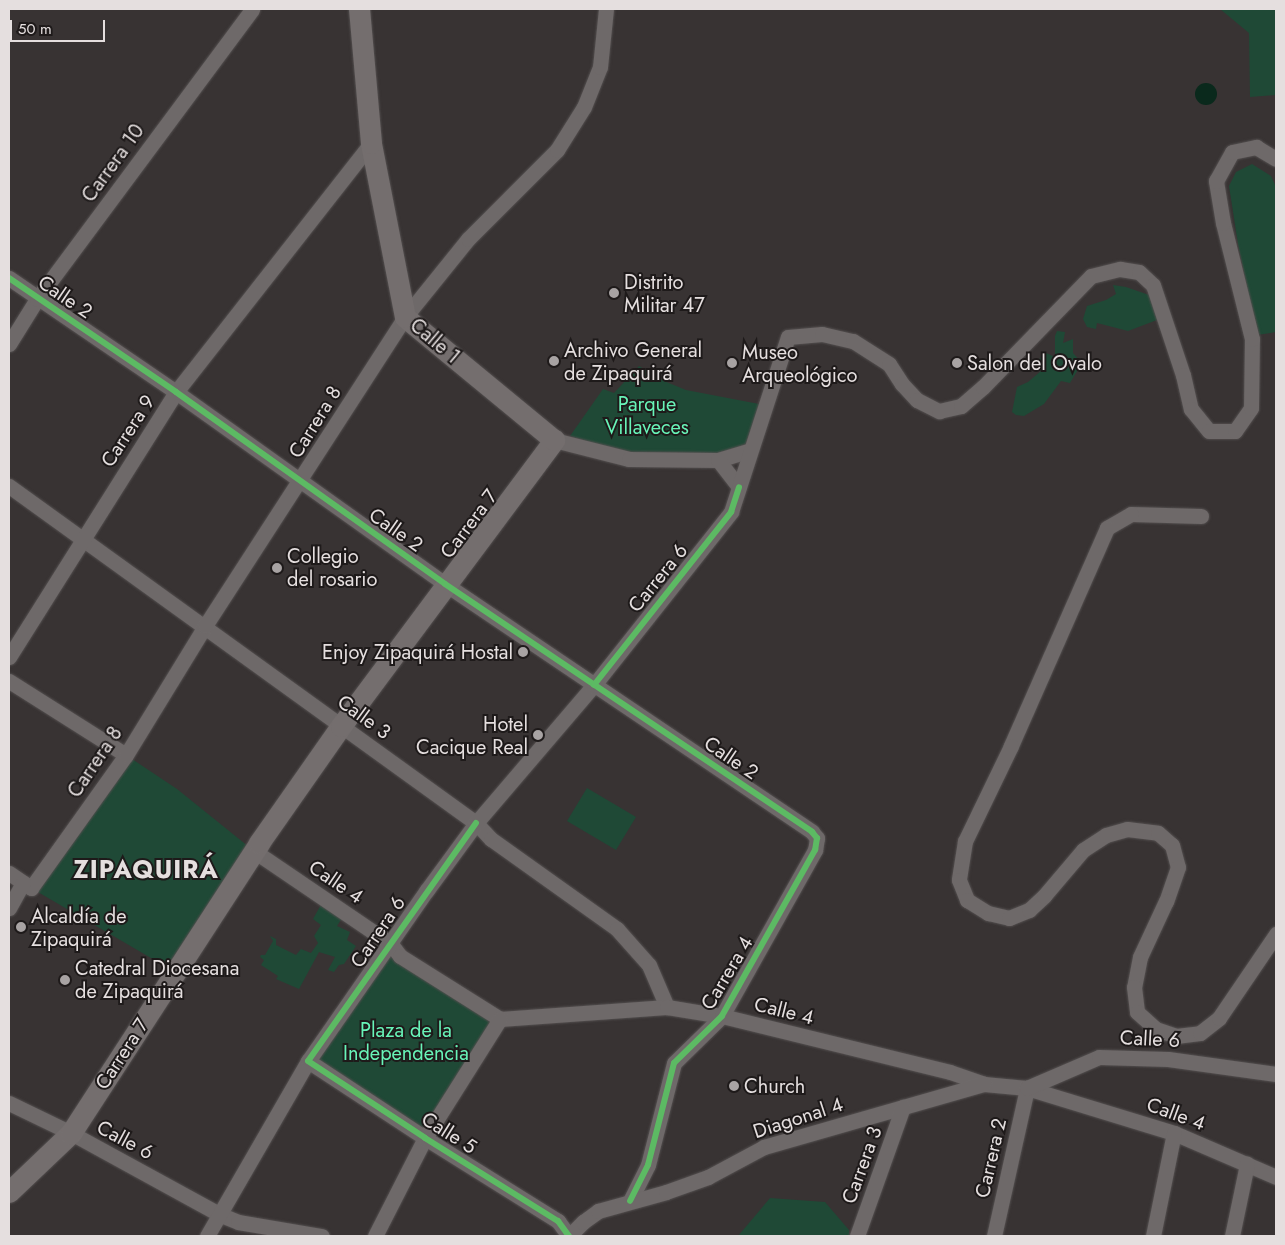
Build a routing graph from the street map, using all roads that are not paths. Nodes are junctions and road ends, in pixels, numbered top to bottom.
1 (252, 9) edge
2 (359, 9) edge
3 (606, 9) edge
4 (371, 143) junction
5 (1276, 159) edge
6 (9, 278) edge
7 (37, 299) junction
8 (405, 316) junction
9 (9, 344) edge
10 (176, 392) junction
11 (554, 440) junction
12 (752, 450) junction
13 (718, 460) junction
14 (300, 482) junction
15 (9, 486) edge
16 (739, 487) junction
17 (1201, 516) dead end
18 (81, 540) junction
19 (445, 584) junction
20 (205, 626) junction
21 (9, 657) edge
22 (9, 681) edge
23 (594, 685) junction
24 (341, 726) junction
25 (126, 755) junction
26 (476, 823) junction
27 (816, 838) joint
28 (254, 851) junction
29 (9, 873) edge
30 (27, 885) junction
31 (9, 908) edge
32 (1276, 934) edge
33 (391, 944) junction
34 (667, 1007) junction
35 (722, 1016) junction
36 (500, 1019) junction
37 (308, 1061) junction
38 (1276, 1074) edge
39 (984, 1084) junction
40 (1027, 1088) junction
41 (9, 1103) edge
42 (904, 1107) junction
43 (71, 1133) junction
44 (1174, 1133) junction
45 (425, 1138) junction
46 (1247, 1164) junction
47 (1276, 1177) edge
48 (9, 1192) edge
49 (630, 1201) junction
50 (221, 1215) junction
51 (207, 1236) edge
52 (322, 1236) edge
53 (375, 1236) edge
54 (569, 1236) edge
55 (857, 1236) edge
56 (994, 1236) edge
57 (1153, 1236) edge
58 (1232, 1236) edge

1 - 7 street, Carrera 10
2 - 4 street, Calle 1
3 - 8 street, Carrera 8
4 - 8 street, Calle 1
4 - 10 street, Carrera 9
5 - 12 street, Carrera 6
6 - 7 street, Calle 2
7 - 9 street, Carrera 10
7 - 10 street, Calle 2
8 - 11 street, Calle 1
8 - 14 street, Carrera 8
10 - 14 street, Calle 2
10 - 18 street, Carrera 9
11 - 13 street, Calle 1
11 - 19 street, Carrera 7
12 - 13 street, Calle 1
12 - 16 street, Carrera 6
13 - 16 street
14 - 19 street, Calle 2
14 - 20 street, Carrera 8
15 - 18 street, Calle 3
16 - 23 street, Carrera 6
17 - 32 street
18 - 20 street, Calle 3
18 - 21 street, Carrera 9
19 - 23 street, Calle 2
19 - 24 street, Carrera 7
20 - 24 street, Calle 3
20 - 25 street, Carrera 8
22 - 25 street
23 - 26 street, Carrera 6
23 - 27 street, Calle 2
24 - 26 street, Calle 3
24 - 28 street, Carrera 7
25 - 30 street, Carrera 8
26 - 33 street, Carrera 6
26 - 34 street, Calle 3
27 - 35 street, Carrera 4
28 - 33 street, Calle 4
28 - 43 street, Carrera 7
29 - 30 street
30 - 31 street, Carrera 8
33 - 36 street, Calle 4
33 - 37 street, Carrera 6
34 - 35 street, Calle 4
34 - 36 street, Calle 4
35 - 39 street, Calle 4
35 - 49 street, Carrera 4
36 - 45 street
37 - 45 street, Calle 5
37 - 50 street, Carrera 6
38 - 40 street, Calle 6
39 - 40 street, Calle 4
39 - 42 street, Diagonal 4
40 - 44 street, Calle 4
40 - 56 street, Carrera 2
41 - 43 street, Calle 6
42 - 49 street, Diagonal 4
42 - 55 street, Carrera 3
43 - 48 street, Carrera 7
43 - 50 street, Calle 6
44 - 46 street, Calle 4
44 - 57 street
45 - 53 street
45 - 54 street, Calle 5
46 - 47 street, Calle 4
46 - 58 street
49 - 54 street
50 - 51 street
50 - 52 street, Calle 6

